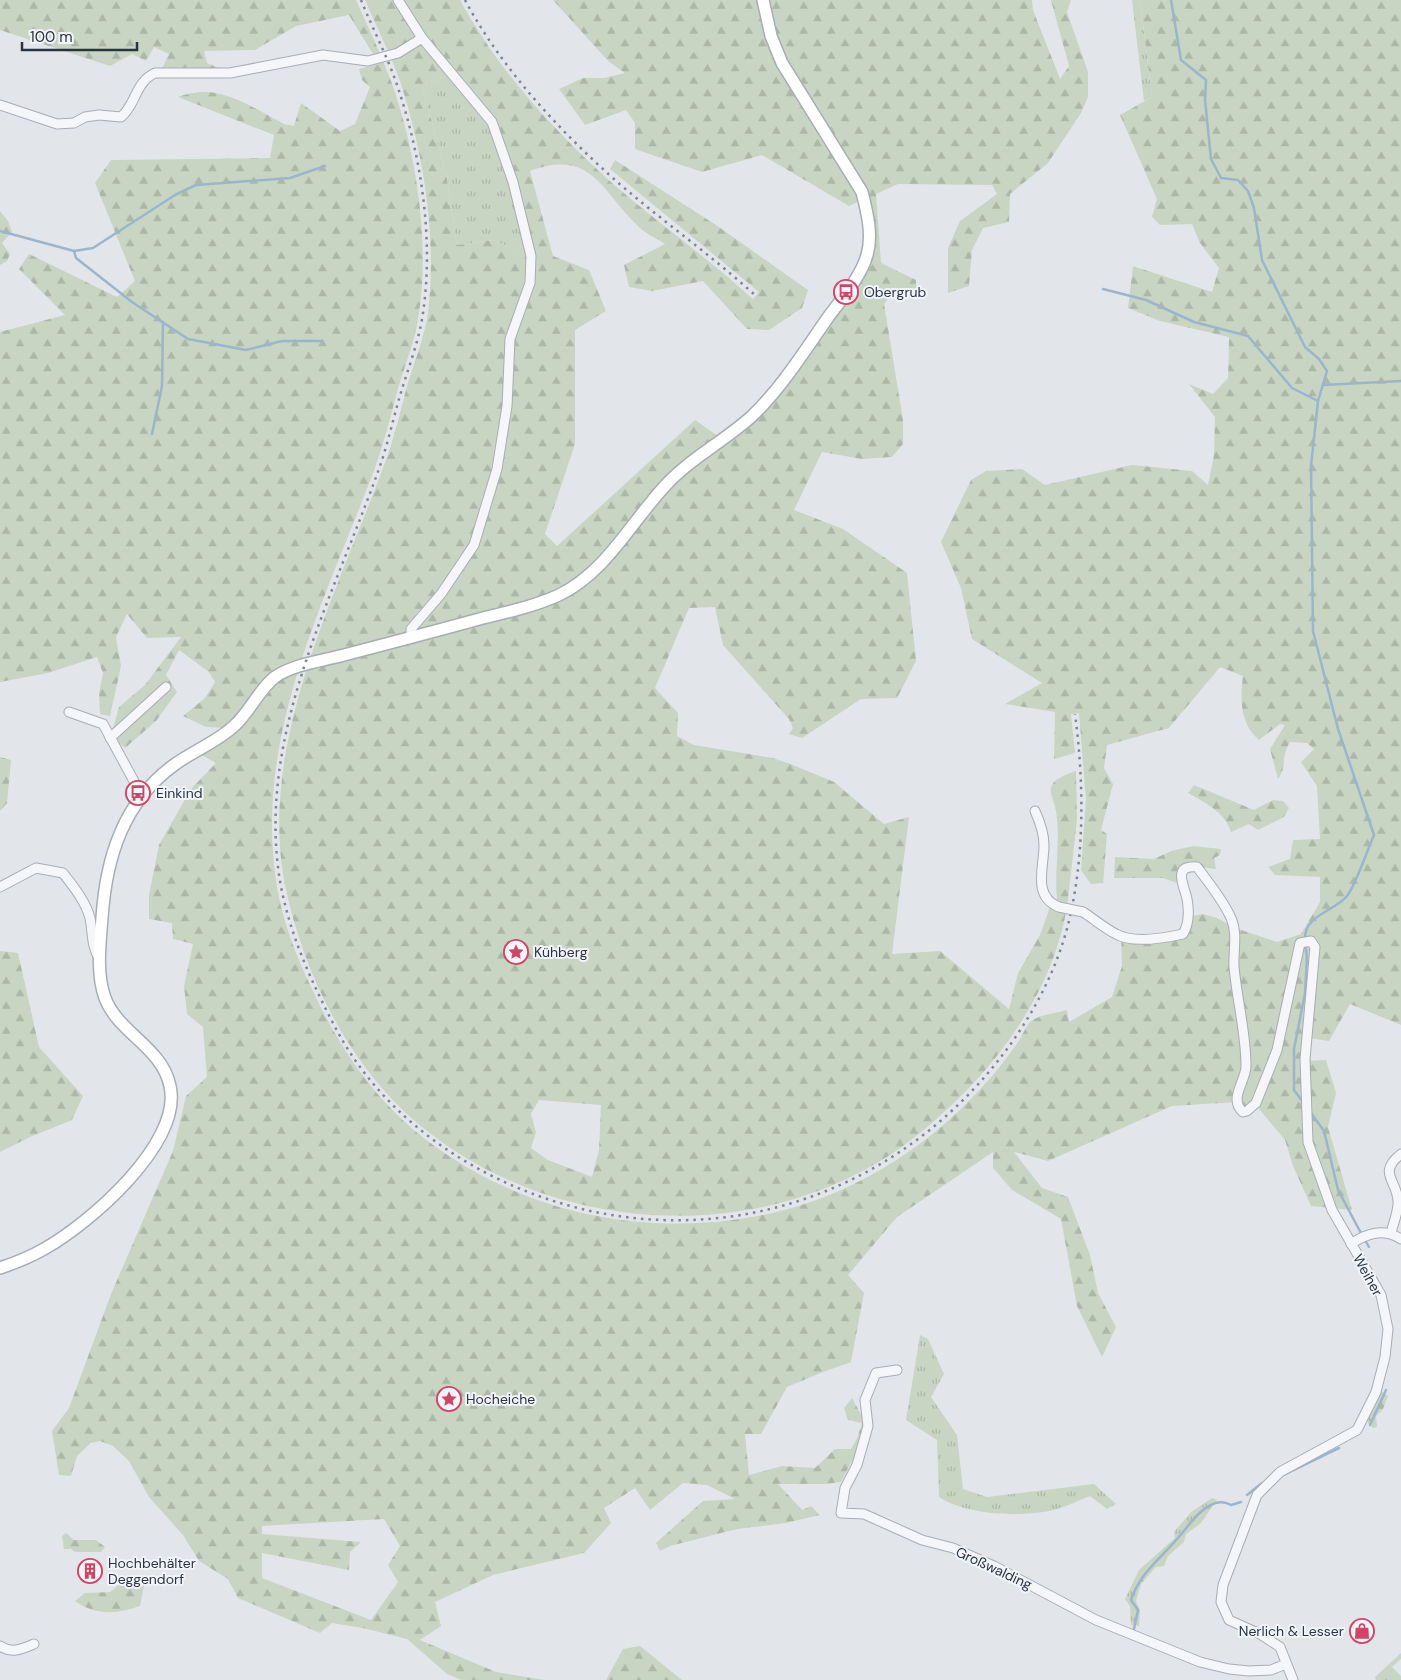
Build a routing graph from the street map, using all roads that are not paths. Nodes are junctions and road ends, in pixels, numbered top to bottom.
1 (398, 0) edge
2 (763, 0) edge
3 (422, 38) junction
4 (0, 105) edge
5 (411, 638) junction
6 (166, 687) dead end
7 (69, 712) dead end
8 (110, 738) junction
9 (142, 796) junction
10 (1035, 811) dead end
11 (0, 887) edge
12 (100, 961) junction
13 (1401, 1154) edge
14 (1391, 1233) junction
15 (1358, 1239) junction
16 (1401, 1239) edge
17 (0, 1268) edge
18 (897, 1370) dead end
19 (34, 1644) dead end
20 (0, 1646) edge
21 (1286, 1664) junction
22 (1293, 1680) edge

1 - 3 street
2 - 5 street
3 - 4 street
3 - 5 street
5 - 9 street
6 - 8 street
7 - 8 street
8 - 9 street
9 - 12 street
10 - 15 street, bridge
11 - 12 street
12 - 17 street
13 - 14 street
14 - 15 street, Weiher
14 - 16 street
15 - 21 street, Weiher
18 - 21 street, Großwalding
19 - 20 street
21 - 22 street

